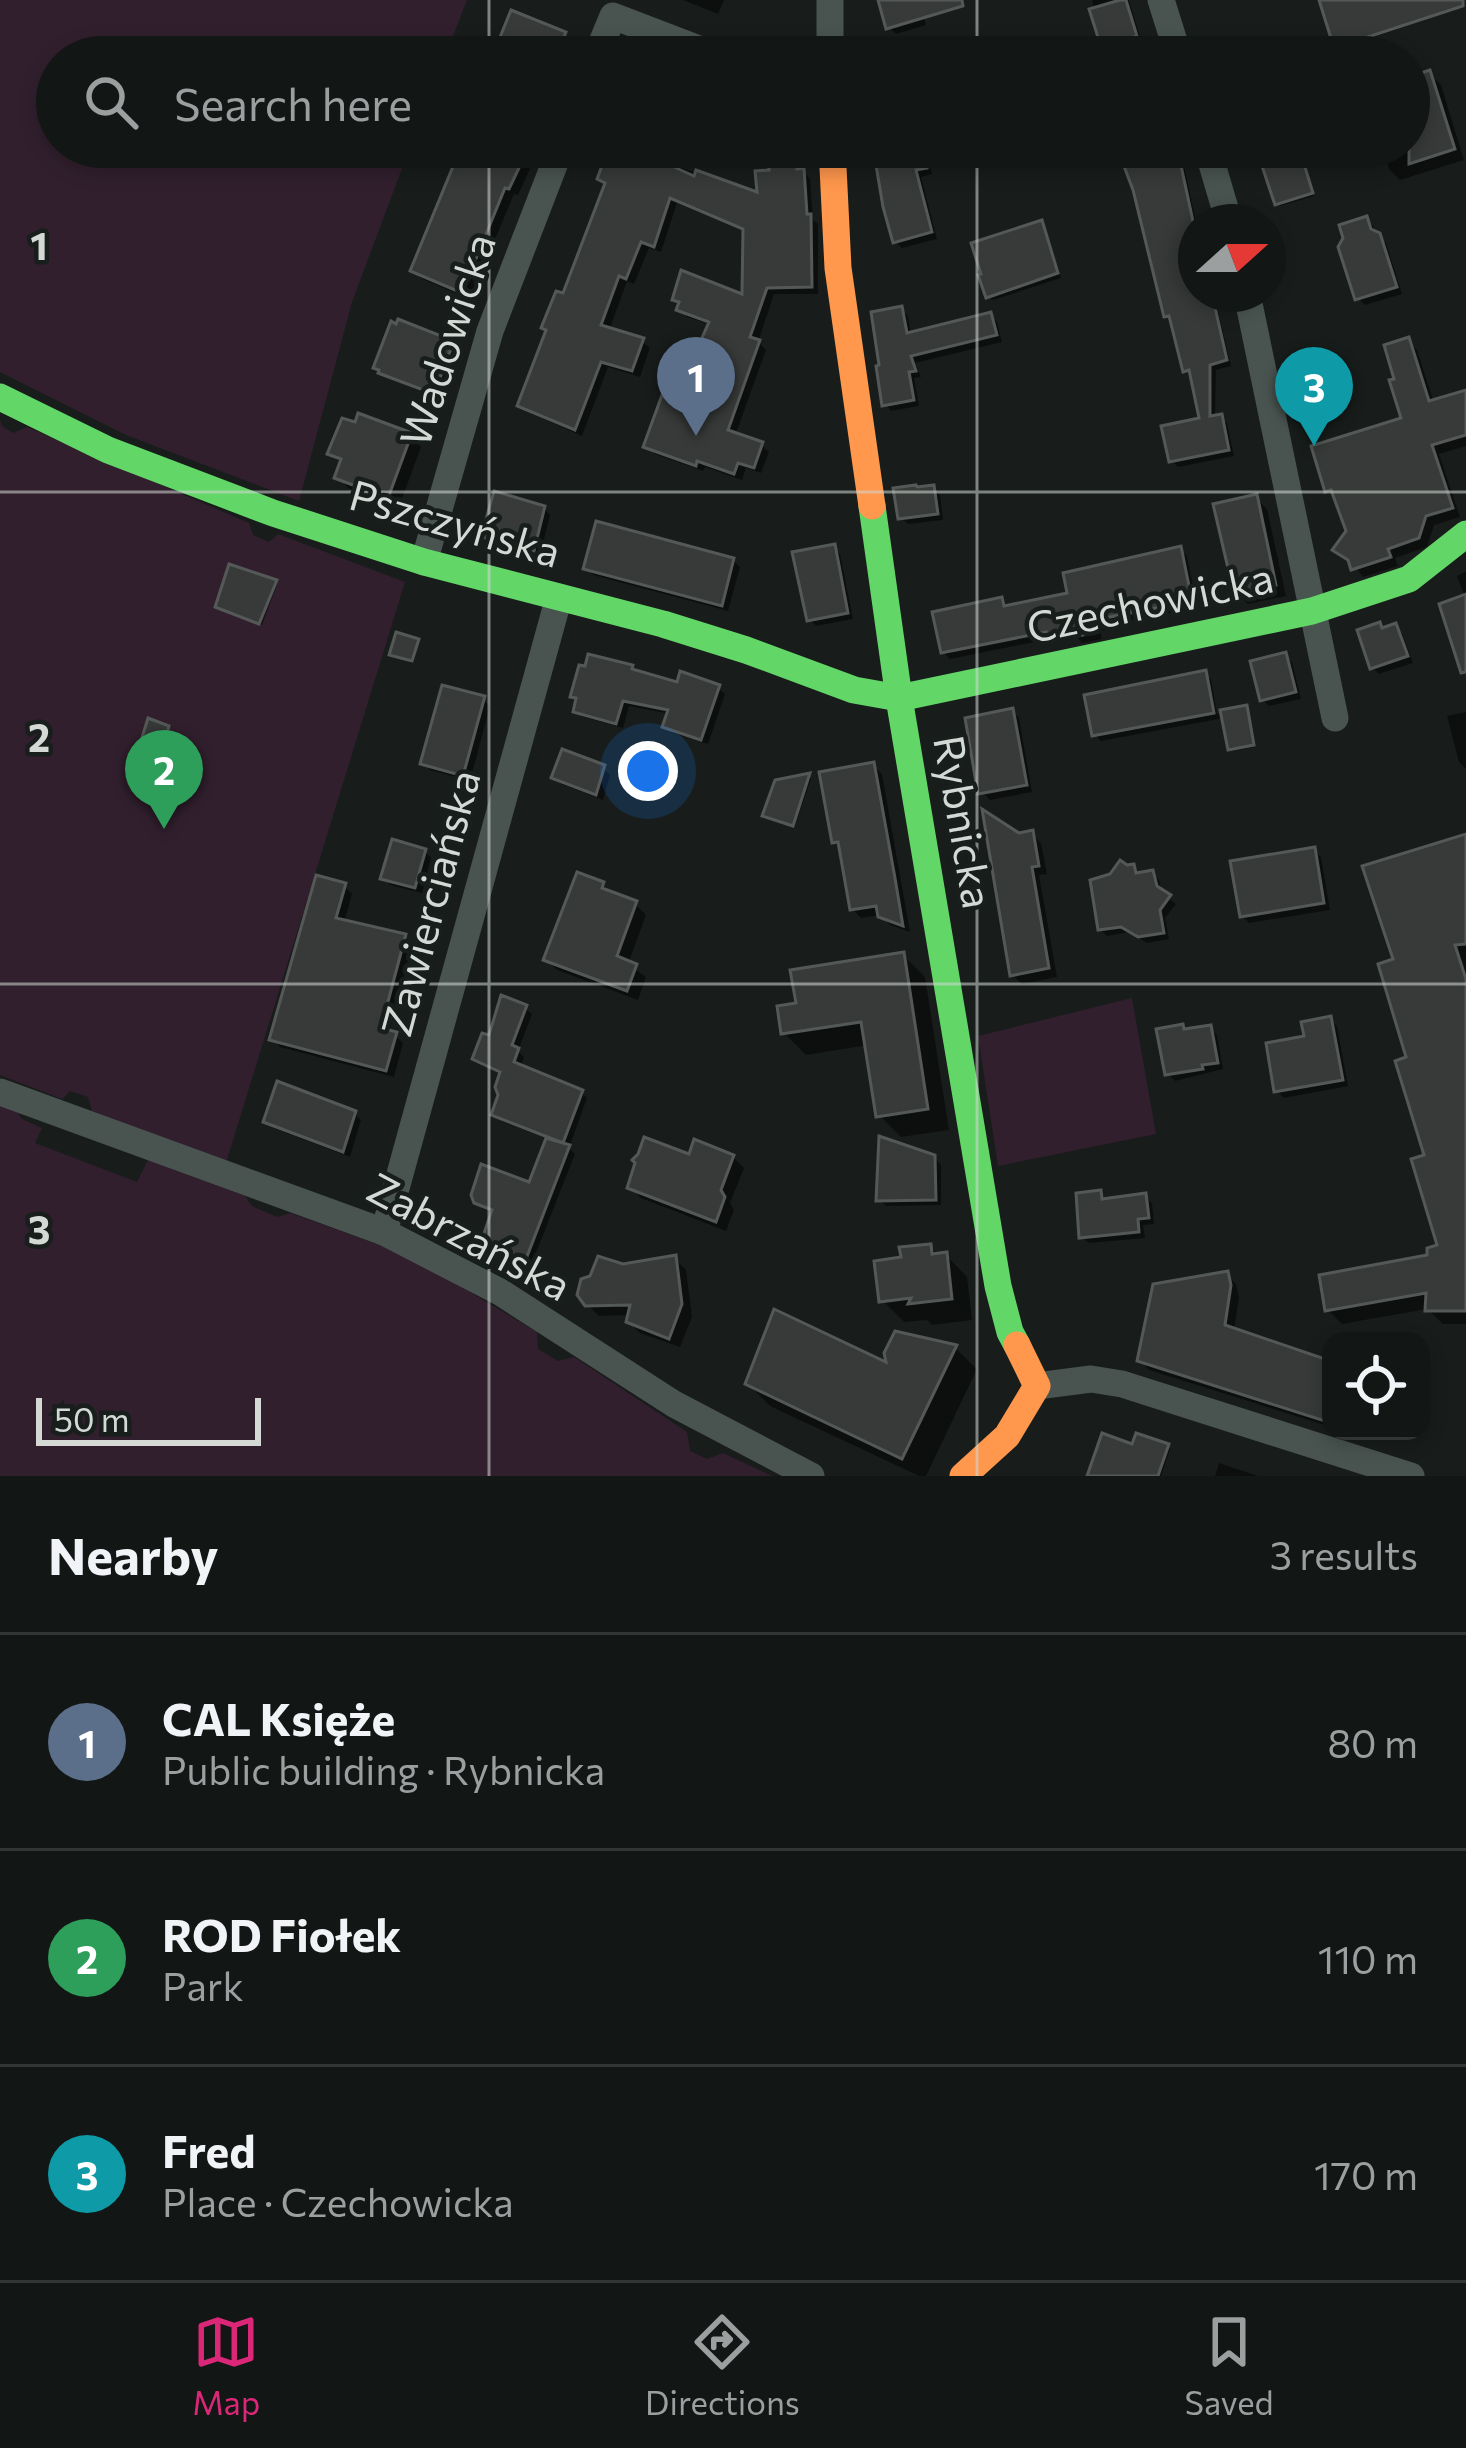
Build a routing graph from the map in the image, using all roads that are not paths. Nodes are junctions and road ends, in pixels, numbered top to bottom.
1 (830, 0) edge
2 (1161, 0) edge
3 (605, 36) edge
4 (665, 36) edge
5 (830, 36) edge
6 (1172, 36) edge
7 (553, 168) edge
8 (833, 168) edge
9 (1213, 168) edge
10 (1224, 204) edge
11 (1252, 312) edge
12 (0, 397) edge
13 (1466, 534) edge
14 (424, 562) junction
15 (559, 597) junction
16 (1312, 611) junction
17 (899, 698) junction
18 (1335, 718) dead end
19 (0, 1093) edge
20 (385, 1232) junction
21 (1037, 1386) junction
22 (811, 1476) edge
23 (963, 1476) edge
24 (1411, 1476) edge

1 - 5 street
2 - 6 street
3 - 4 street
7 - 14 street, Wadowicka
8 - 17 street, Rybnicka
9 - 10 street
11 - 16 street, Czechowicka
12 - 14 street, Pszczyńska
13 - 16 street
14 - 15 street, Pszczyńska
15 - 17 street, Pszczyńska
15 - 20 street, Zawierciańska
16 - 17 street, Czechowicka
16 - 18 street
17 - 21 street, Rybnicka
19 - 20 street, Zabrzańska
20 - 22 street, Zabrzańska
21 - 23 street
21 - 24 street

